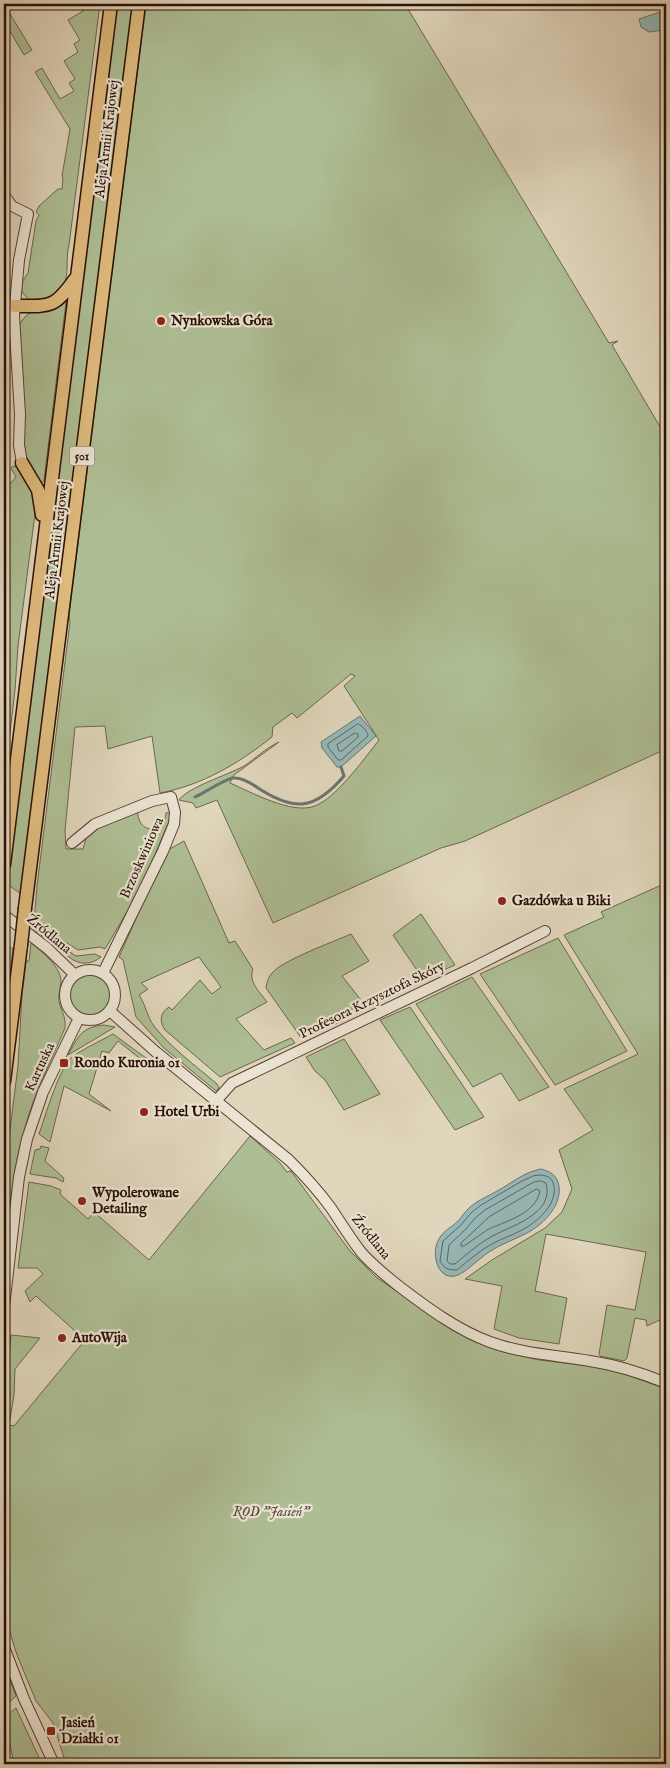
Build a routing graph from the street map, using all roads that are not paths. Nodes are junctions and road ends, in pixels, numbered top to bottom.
1 (111, 4) edge
2 (139, 4) edge
3 (4, 195) edge
4 (77, 277) junction
5 (14, 306) junction
6 (22, 462) joint
7 (44, 543) junction
8 (72, 842) dead end
9 (4, 864) edge
10 (4, 915) edge
11 (545, 930) dead end
12 (103, 973) junction
13 (75, 975) junction
14 (110, 1011) junction
15 (79, 1018) junction
16 (4, 1081) edge
17 (216, 1101) junction
18 (4, 1307) edge
19 (666, 1383) edge
20 (4, 1648) edge
21 (54, 1764) edge

1 - 4 main road, Aleja Armii Krajowej / 501
2 - 16 main road, Aleja Armii Krajowej / 501, bridge
3 - 5 street
4 - 5 main road
4 - 7 main road, Aleja Armii Krajowej / 501
5 - 6 street
6 - 7 main road
7 - 9 main road, Aleja Armii Krajowej / 501
8 - 12 street, Brzoskwiniowa
10 - 13 street, Źródlana
11 - 17 street, Profesora Krzysztofa Skóry
12 - 13 street
12 - 14 street
13 - 15 street
14 - 15 street
14 - 17 street, Źródlana
15 - 18 street, Kartuska
17 - 19 street, Źródlana
20 - 21 street

